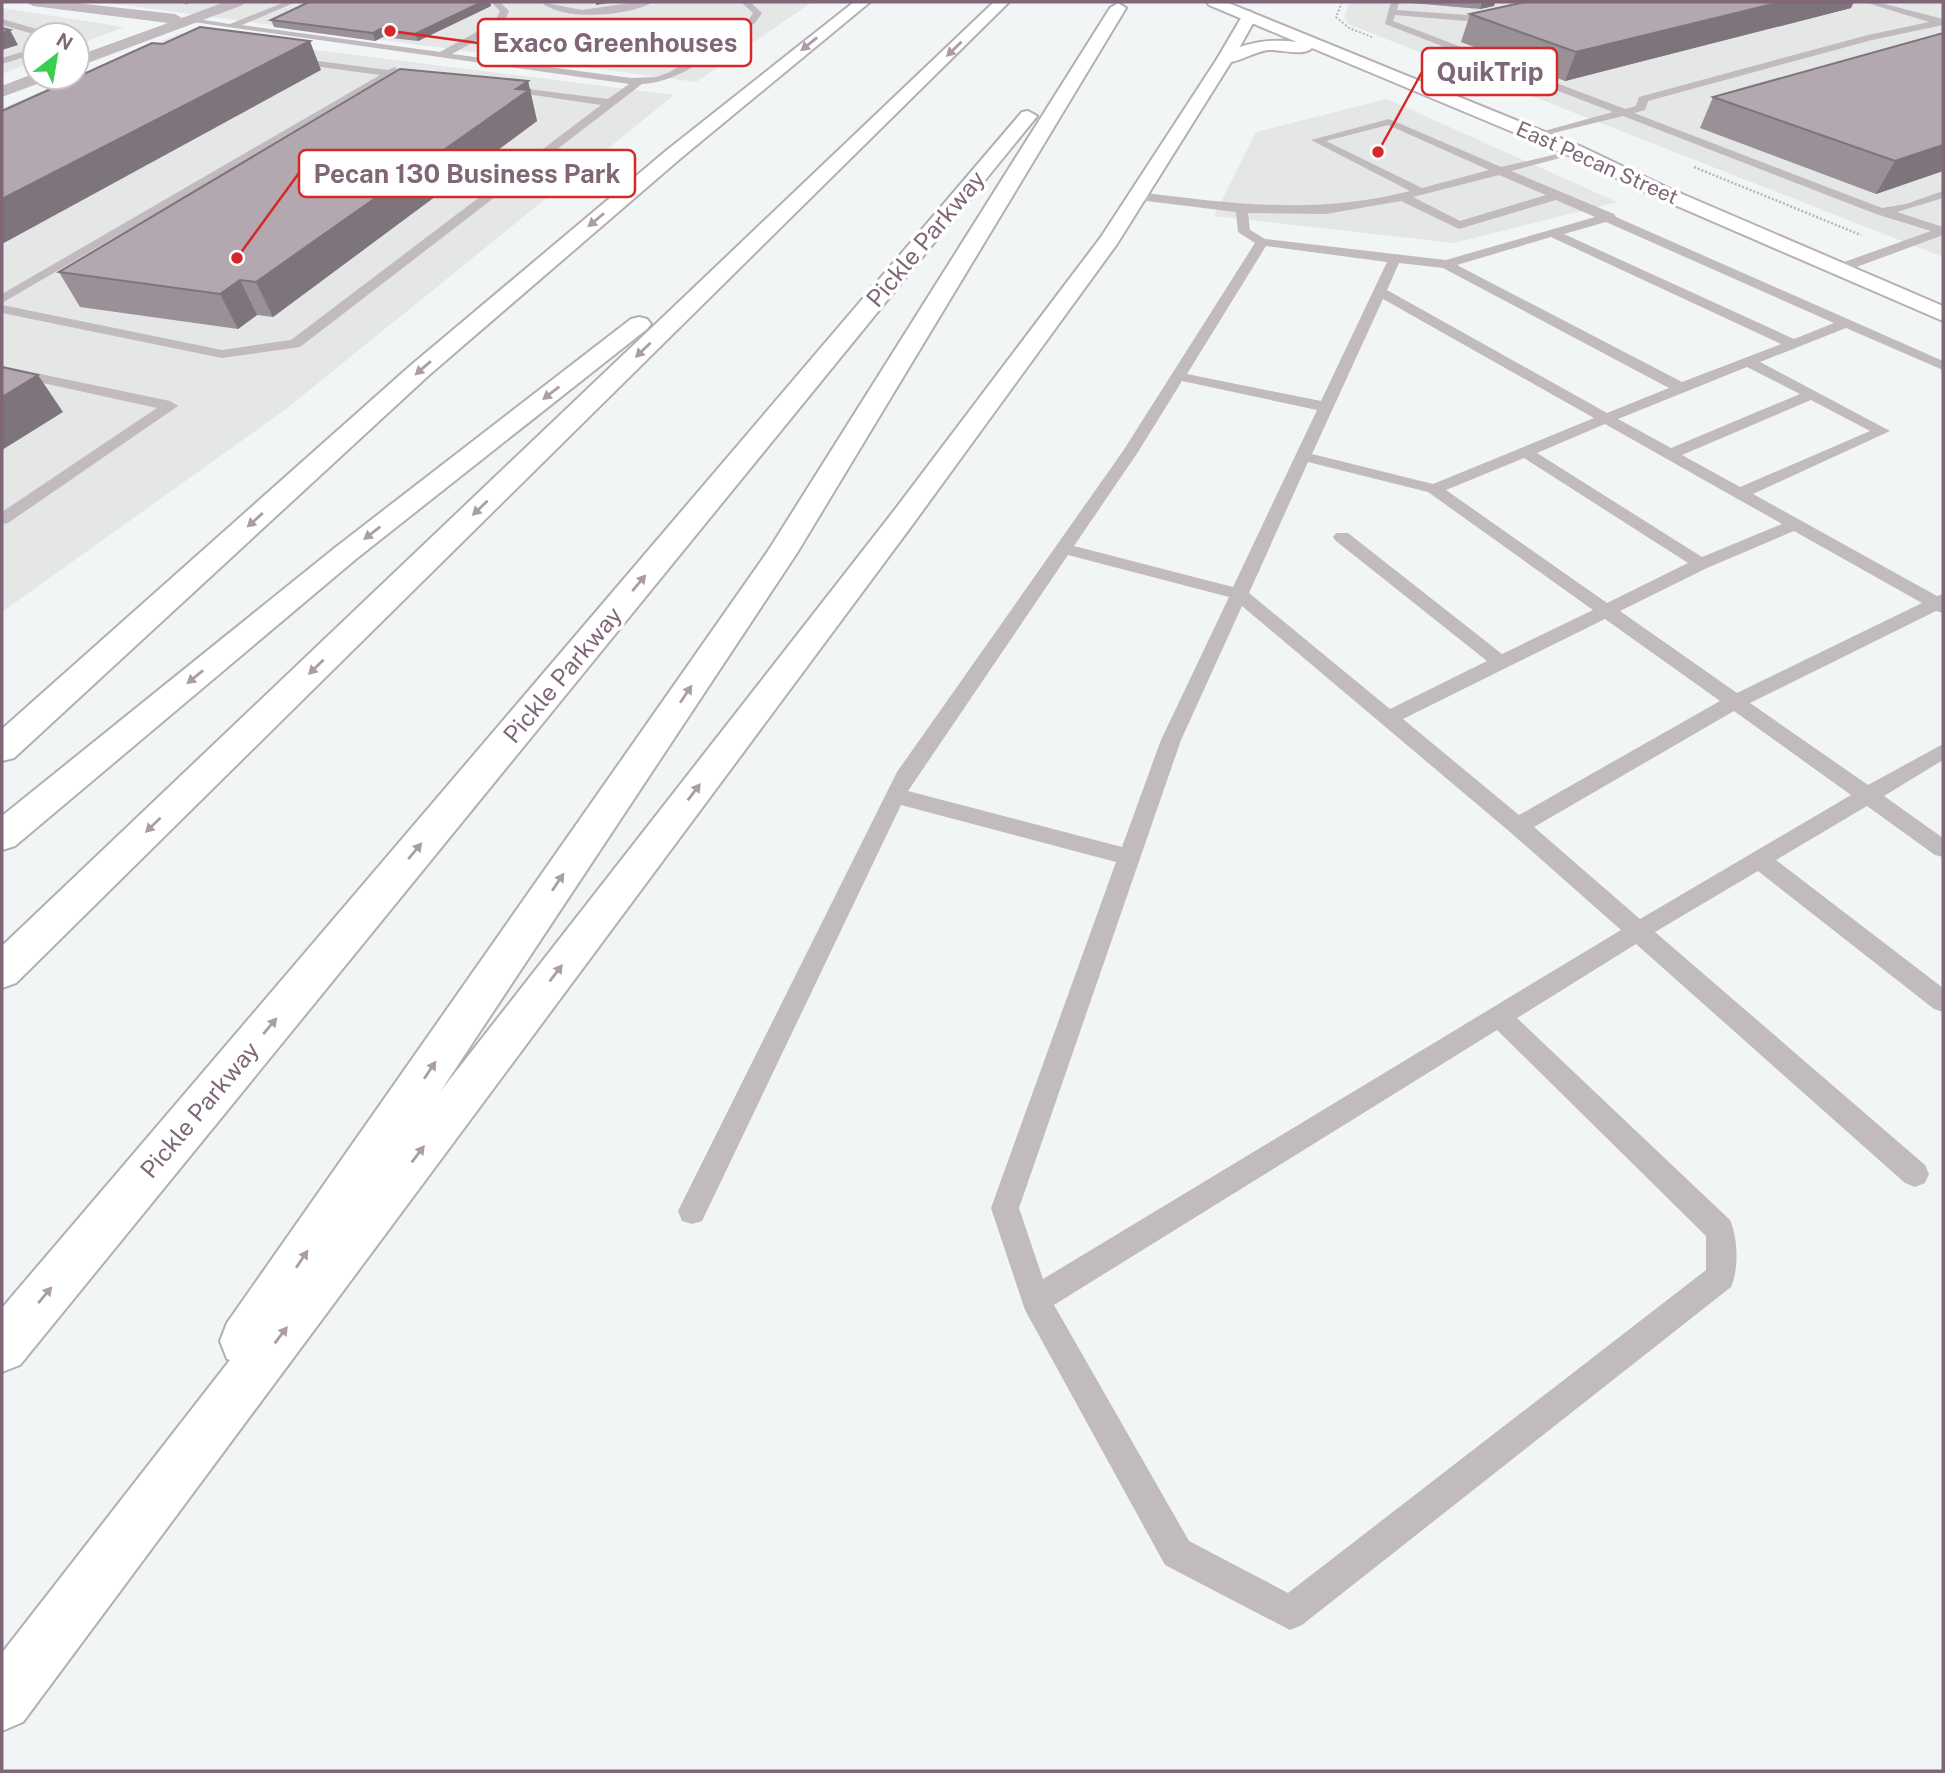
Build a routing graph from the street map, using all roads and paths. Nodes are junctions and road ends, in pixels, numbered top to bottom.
1 (33, 2) edge
2 (238, 2) edge
3 (292, 2) edge
4 (495, 2) edge
5 (545, 2) edge
6 (649, 2) edge
7 (745, 2) edge
8 (863, 2) edge
9 (1002, 2) edge
10 (1214, 2) edge
11 (1533, 2) edge
12 (1868, 2) edge
13 (69, 4) edge
14 (1121, 5) edge
15 (1393, 7) edge
16 (1252, 9) edge
17 (184, 20) junction
18 (2, 22) edge
19 (1943, 22) edge
20 (232, 26) junction
21 (21, 27) edge
22 (1462, 36) dead end
23 (1437, 41) junction
24 (425, 52) junction
25 (1338, 54) junction
26 (21, 55) edge
27 (442, 55) junction
28 (91, 57) edge
29 (269, 58) edge
30 (1225, 59) junction
31 (2, 61) edge
32 (391, 72) junction
33 (432, 78) edge
34 (640, 80) junction
35 (21, 84) edge
36 (487, 86) edge
37 (2, 92) edge
38 (611, 103) junction
39 (1624, 113) junction
40 (1537, 135) junction
41 (1575, 151) junction
42 (1688, 165) dead end
43 (1502, 170) junction
44 (1432, 191) junction
45 (1943, 194) edge
46 (1559, 195) junction
47 (1138, 196) junction
48 (1401, 196) junction
49 (798, 201) junction
50 (1242, 209) junction
51 (1880, 211) junction
52 (1610, 217) junction
53 (1943, 231) edge
54 (1552, 233) junction
55 (1854, 239) dead end
56 (1262, 242) junction
57 (1395, 259) junction
58 (1446, 264) junction
59 (1838, 269) junction
60 (1380, 292) junction
61 (2, 299) edge
62 (2, 309) edge
63 (1943, 314) edge
64 (1847, 323) junction
65 (1793, 344) junction
66 (1748, 362) junction
67 (1943, 366) edge
68 (2, 370) edge
69 (1177, 376) junction
70 (1681, 388) junction
71 (1811, 395) junction
72 (1326, 407) junction
73 (1607, 419) junction
74 (1525, 452) junction
75 (1670, 454) junction
76 (1303, 456) junction
77 (1434, 489) junction
78 (1740, 493) junction
79 (2, 519) edge
80 (1796, 524) junction
81 (1342, 537) dead end
82 (1063, 548) junction
83 (1701, 564) junction
84 (1239, 594) junction
85 (1941, 603) edge
86 (1605, 610) junction
87 (1500, 662) junction
88 (1735, 702) junction
89 (1388, 718) junction
90 (2, 749) edge
91 (1943, 751) edge
92 (895, 795) junction
93 (1869, 797) junction
94 (1518, 826) junction
95 (2, 836) edge
96 (1943, 849) edge
97 (1129, 857) junction
98 (1760, 860) junction
99 (1638, 931) junction
100 (2, 971) edge
101 (1943, 1002) edge
102 (1499, 1016) junction
103 (1916, 1174) dead end
104 (692, 1211) dead end
105 (1035, 1300) junction
106 (2, 1347) edge
107 (2, 1701) edge

1 - 13 street
2 - 17 street
3 - 20 lane
4 - 27 lane
5 - 6 lane
7 - 34 lane
8 -> 90 main road
9 -> 49 main road
10 - 16 main road, East Pecan Street
11 - 15 lane
12 - 19 lane
13 - 17 street
106 -> 14 main road, Pickle Parkway
107 -> 14 main road
15 - 23 lane
16 - 25 main road, East Pecan Street
16 - 30 main road
17 - 20 lane
17 - 28 street
18 - 21 lane
19 - 39 lane
20 - 24 lane
22 - 23 lane
23 - 39 lane
24 - 27 lane
24 - 32 lane
25 - 30 main road
25 - 40 main road, East Pecan Street
26 - 31 lane
27 - 34 lane
29 - 32 lane
30 - 47 main road
32 - 33 lane
32 - 61 lane
34 - 38 lane
35 - 37 street
36 - 38 lane
38 - 62 lane
39 - 40 lane
39 - 51 lane
40 - 41 main road, East Pecan Street
41 - 43 lane
41 - 59 main road, East Pecan Street
42 - 55 path
43 - 44 lane
43 - 44 lane
43 - 46 lane
44 - 48 lane
45 - 51 lane
46 - 48 lane
46 - 52 lane
47 - 50 lane
107 -> 47 main road
48 - 50 lane
49 -> 95 main road
49 -> 100 main road
50 - 56 lane
51 - 53 lane
52 - 54 lane
52 - 64 lane
53 - 59 lane
54 - 58 lane
54 - 65 lane
56 - 57 lane
56 - 69 lane
57 - 58 lane
57 - 60 lane
58 - 70 lane
59 - 63 main road, East Pecan Street
60 - 72 lane
60 - 73 lane
64 - 65 lane
64 - 67 lane
65 - 66 lane
66 - 70 lane
66 - 71 lane
68 - 79 lane
69 - 72 lane
69 - 82 lane
70 - 73 lane
71 - 75 lane
71 - 78 lane
72 - 76 lane
73 - 74 lane
73 - 75 lane
74 - 77 lane
74 - 83 lane
75 - 78 lane
76 - 77 lane
76 - 84 lane
77 - 86 lane
78 - 80 lane
80 - 83 lane
80 - 85 lane
81 - 87 lane
82 - 84 lane
82 - 92 lane
83 - 86 lane
84 - 89 lane
84 - 97 lane
85 - 88 lane
86 - 87 lane
86 - 88 lane
87 - 89 lane
88 - 93 lane
88 - 94 lane
89 - 94 lane
91 - 93 lane
92 - 97 lane
92 - 104 lane
93 - 96 lane
93 - 98 lane
94 - 99 lane
97 - 105 lane
98 - 99 lane
98 - 101 lane
99 - 102 lane
99 - 103 lane
102 - 105 lane
102 - 105 lane

